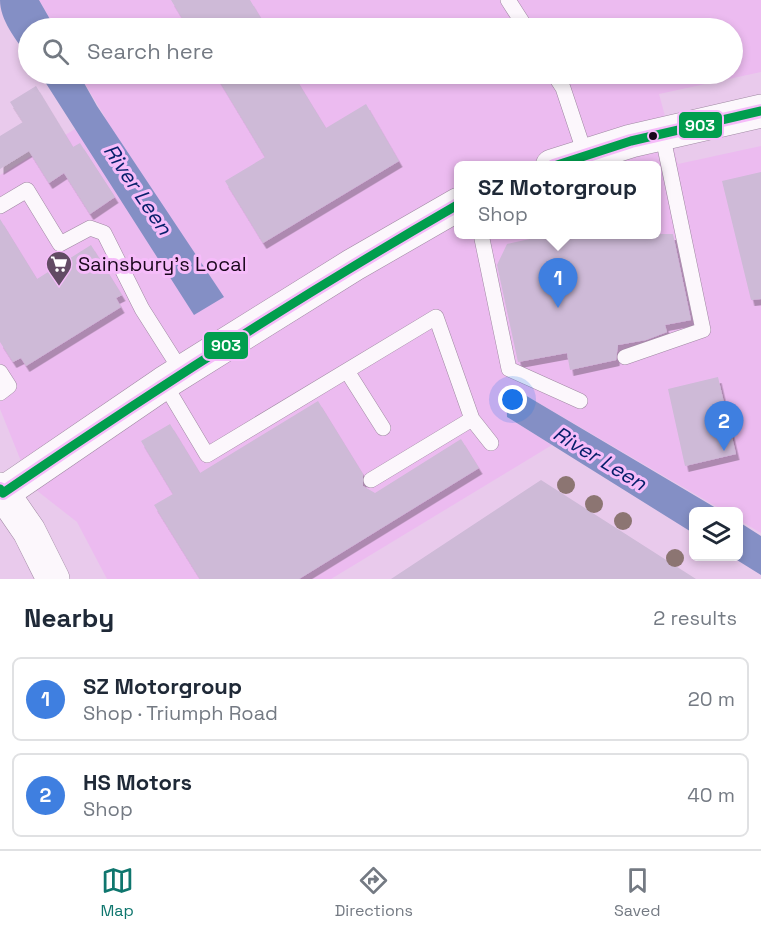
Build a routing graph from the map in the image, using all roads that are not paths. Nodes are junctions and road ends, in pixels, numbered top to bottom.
1 (508, 0) edge
2 (520, 18) edge
3 (560, 84) edge
4 (761, 111) edge
5 (662, 133) junction
6 (585, 154) junction
7 (564, 161) edge
8 (0, 206) edge
9 (454, 207) edge
10 (482, 239) edge
11 (625, 357) dead end
12 (346, 371) junction
13 (0, 372) edge
14 (173, 378) junction
15 (5, 390) edge
16 (580, 400) dead end
17 (472, 419) junction
18 (383, 428) dead end
19 (490, 443) dead end
20 (371, 480) dead end
21 (2, 491) edge
22 (53, 579) edge

1 - 2 lane
3 - 6 lane
4 - 5 street
5 - 6 street
5 - 11 lane
6 - 7 street
8 - 14 lane
9 - 14 street
10 - 16 lane
12 - 14 lane
12 - 17 lane
12 - 18 lane
13 - 15 lane
14 - 21 street
17 - 19 lane
17 - 20 lane
21 - 22 street

